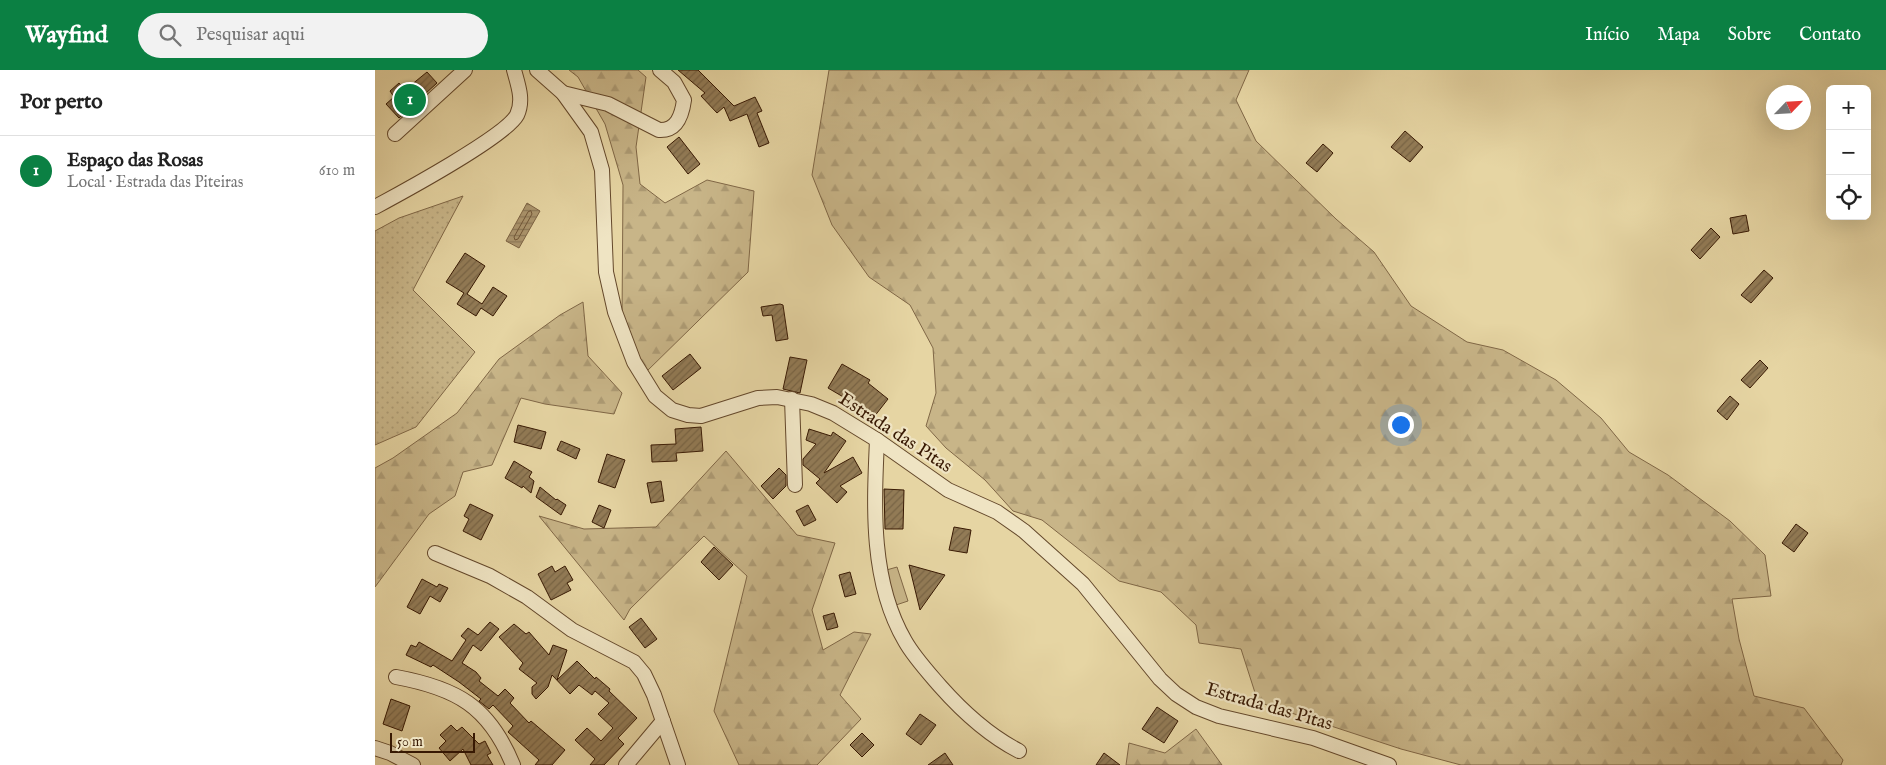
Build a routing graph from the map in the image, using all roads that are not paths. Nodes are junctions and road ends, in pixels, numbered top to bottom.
1 (465, 70) edge
2 (514, 70) edge
3 (537, 70) edge
4 (660, 70) edge
5 (563, 93) junction
6 (395, 134) dead end
7 (375, 207) edge
8 (792, 399) junction
9 (877, 440) junction
10 (795, 485) dead end
11 (435, 553) dead end
12 (396, 677) dead end
13 (663, 721) junction
14 (375, 748) edge
15 (1019, 751) dead end
16 (413, 765) edge
17 (513, 765) edge
18 (626, 765) edge
19 (677, 765) edge
20 (1389, 765) edge

1 - 6 street
2 - 7 street
3 - 5 street, Estrada das Pitas
4 - 5 street
5 - 8 street, Estrada das Pitas
8 - 9 street, Estrada das Pitas
8 - 10 street
9 - 15 street
9 - 20 street, Estrada das Pitas
11 - 13 street
12 - 17 street
13 - 18 street
13 - 19 street
14 - 16 street

